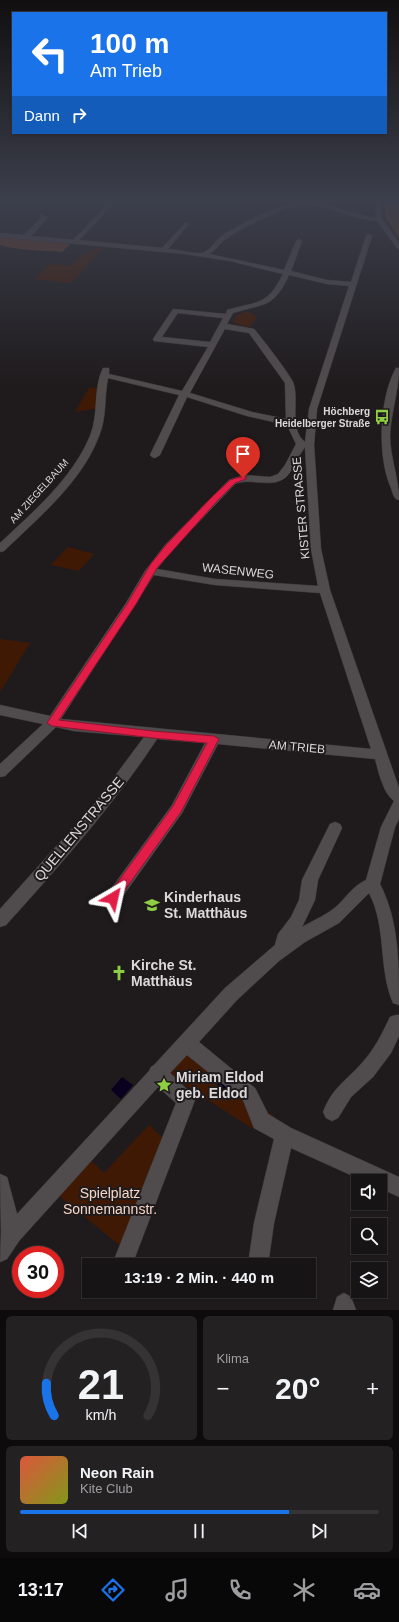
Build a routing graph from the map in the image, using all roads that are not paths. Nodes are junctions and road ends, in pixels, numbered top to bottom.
1 (240, 263) edge
2 (290, 263) edge
3 (360, 263) edge
4 (286, 273) junction
5 (353, 284) junction
6 (228, 316) junction
7 (223, 326) junction
8 (213, 345) junction
9 (399, 370) edge
10 (184, 394) junction
11 (291, 423) junction
12 (305, 445) junction
13 (155, 455) dead end
14 (399, 497) edge
15 (0, 549) edge
16 (150, 571) junction
17 (324, 590) junction
18 (0, 710) edge
19 (52, 723) junction
20 (153, 735) junction
21 (214, 739) junction
22 (380, 755) junction
23 (0, 772) edge
24 (399, 797) edge
25 (399, 805) edge
26 (335, 828) dead end
27 (372, 884) junction
28 (113, 898) dead end
29 (302, 912) junction
30 (0, 920) edge
31 (316, 927) junction
32 (282, 949) junction
33 (399, 997) edge
34 (399, 1023) edge
35 (186, 1043) junction
36 (157, 1073) junction
37 (332, 1112) dead end
38 (284, 1135) junction
39 (0, 1184) edge
40 (399, 1187) edge
41 (12, 1234) junction
42 (0, 1252) edge
43 (125, 1258) edge
44 (259, 1258) edge

1 - 4 street
2 - 4 street
3 - 5 street, KISTER STRASSE
4 - 5 street
4 - 6 street
5 - 12 street, KISTER STRASSE
6 - 7 street
6 - 8 street
7 - 8 street
7 - 11 street
8 - 10 street
9 - 14 street
10 - 11 street, AM ZIEGELBAUM
10 - 13 street
10 - 15 street, AM ZIEGELBAUM
11 - 12 street
12 - 16 street
12 - 17 street, KISTER STRASSE
16 - 17 street, WASENWEG
16 - 19 street
17 - 22 street, KISTER STRASSE
18 - 19 street, AM TRIEB
19 - 20 street, AM TRIEB
19 - 23 street
20 - 21 street, AM TRIEB
20 - 30 street, QUELLENSTRASSE
21 - 22 street, AM TRIEB
21 - 28 street
22 - 24 street, KISTER STRASSE
25 - 27 street
26 - 29 street
27 - 31 street
27 - 33 street
29 - 31 street
29 - 32 street
31 - 32 street
32 - 35 street
34 - 37 street
35 - 36 street
35 - 38 street
36 - 41 street
36 - 43 street
38 - 40 street
38 - 44 street
39 - 41 street
41 - 42 street

